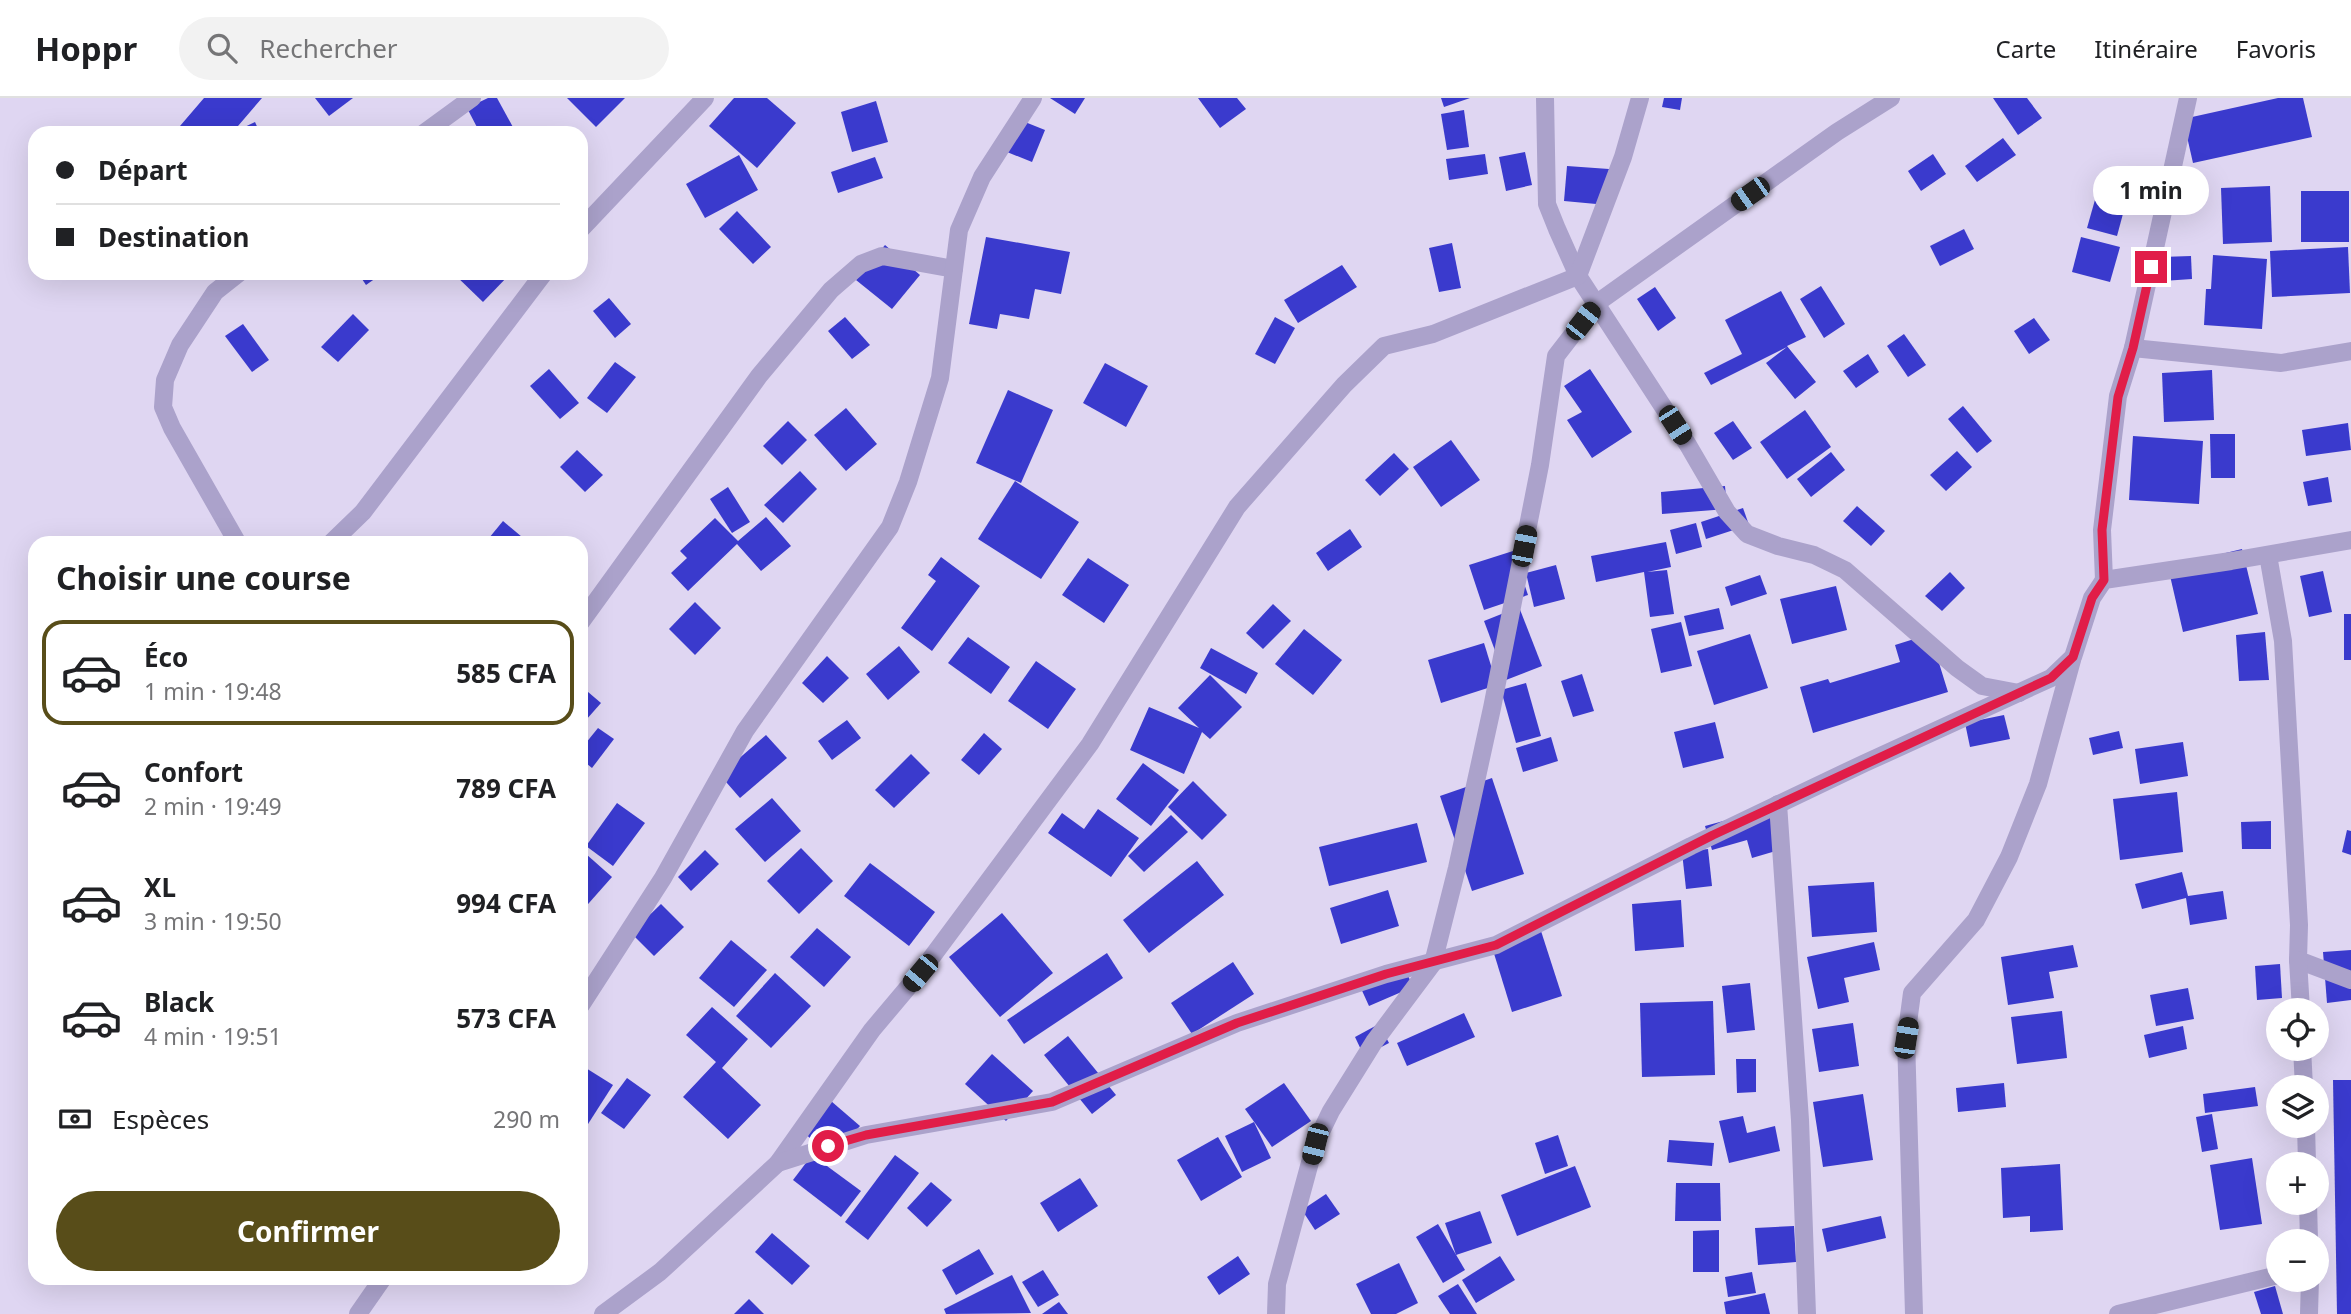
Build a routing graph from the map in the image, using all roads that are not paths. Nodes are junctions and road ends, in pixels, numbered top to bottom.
1 (471, 98) edge
2 (705, 98) edge
3 (1033, 98) edge
4 (1545, 98) edge
5 (1640, 98) edge
6 (1891, 98) edge
7 (2188, 98) edge
8 (433, 126) edge
9 (588, 222) edge
10 (954, 269) junction
11 (1578, 276) junction
12 (230, 280) edge
13 (539, 280) edge
14 (1597, 303) junction
15 (2133, 348) junction
16 (2351, 351) edge
17 (234, 536) edge
18 (338, 536) edge
19 (2351, 540) edge
20 (2268, 555) junction
21 (2104, 580) junction
22 (588, 612) edge
23 (2073, 657) junction
24 (2019, 693) junction
25 (1777, 804) junction
26 (2298, 960) junction
27 (1433, 963) junction
28 (2351, 980) edge
29 (588, 995) edge
30 (2300, 998) edge
31 (778, 1163) junction
32 (2266, 1278) edge
33 (378, 1285) edge
34 (2310, 1292) edge
35 (358, 1314) edge
36 (603, 1314) edge
37 (1276, 1314) edge
38 (1807, 1314) edge
39 (1914, 1314) edge
40 (2118, 1314) edge
41 (2309, 1314) edge

1 - 8 street
2 - 9 street
3 - 10 street
4 - 11 street
5 - 11 street
6 - 14 street
7 - 15 street
10 - 22 street
10 - 29 street
11 - 14 street
11 - 31 street
12 - 17 street
13 - 18 street
14 - 24 street
14 - 27 street
15 - 16 street
15 - 21 street
19 - 20 street
20 - 21 street
20 - 26 street
21 - 23 street
23 - 24 street
23 - 39 street
24 - 25 street
25 - 27 street
25 - 38 street
26 - 28 street
26 - 30 street
27 - 31 street
27 - 37 street
31 - 36 street
32 - 40 street
33 - 35 street
34 - 41 street

